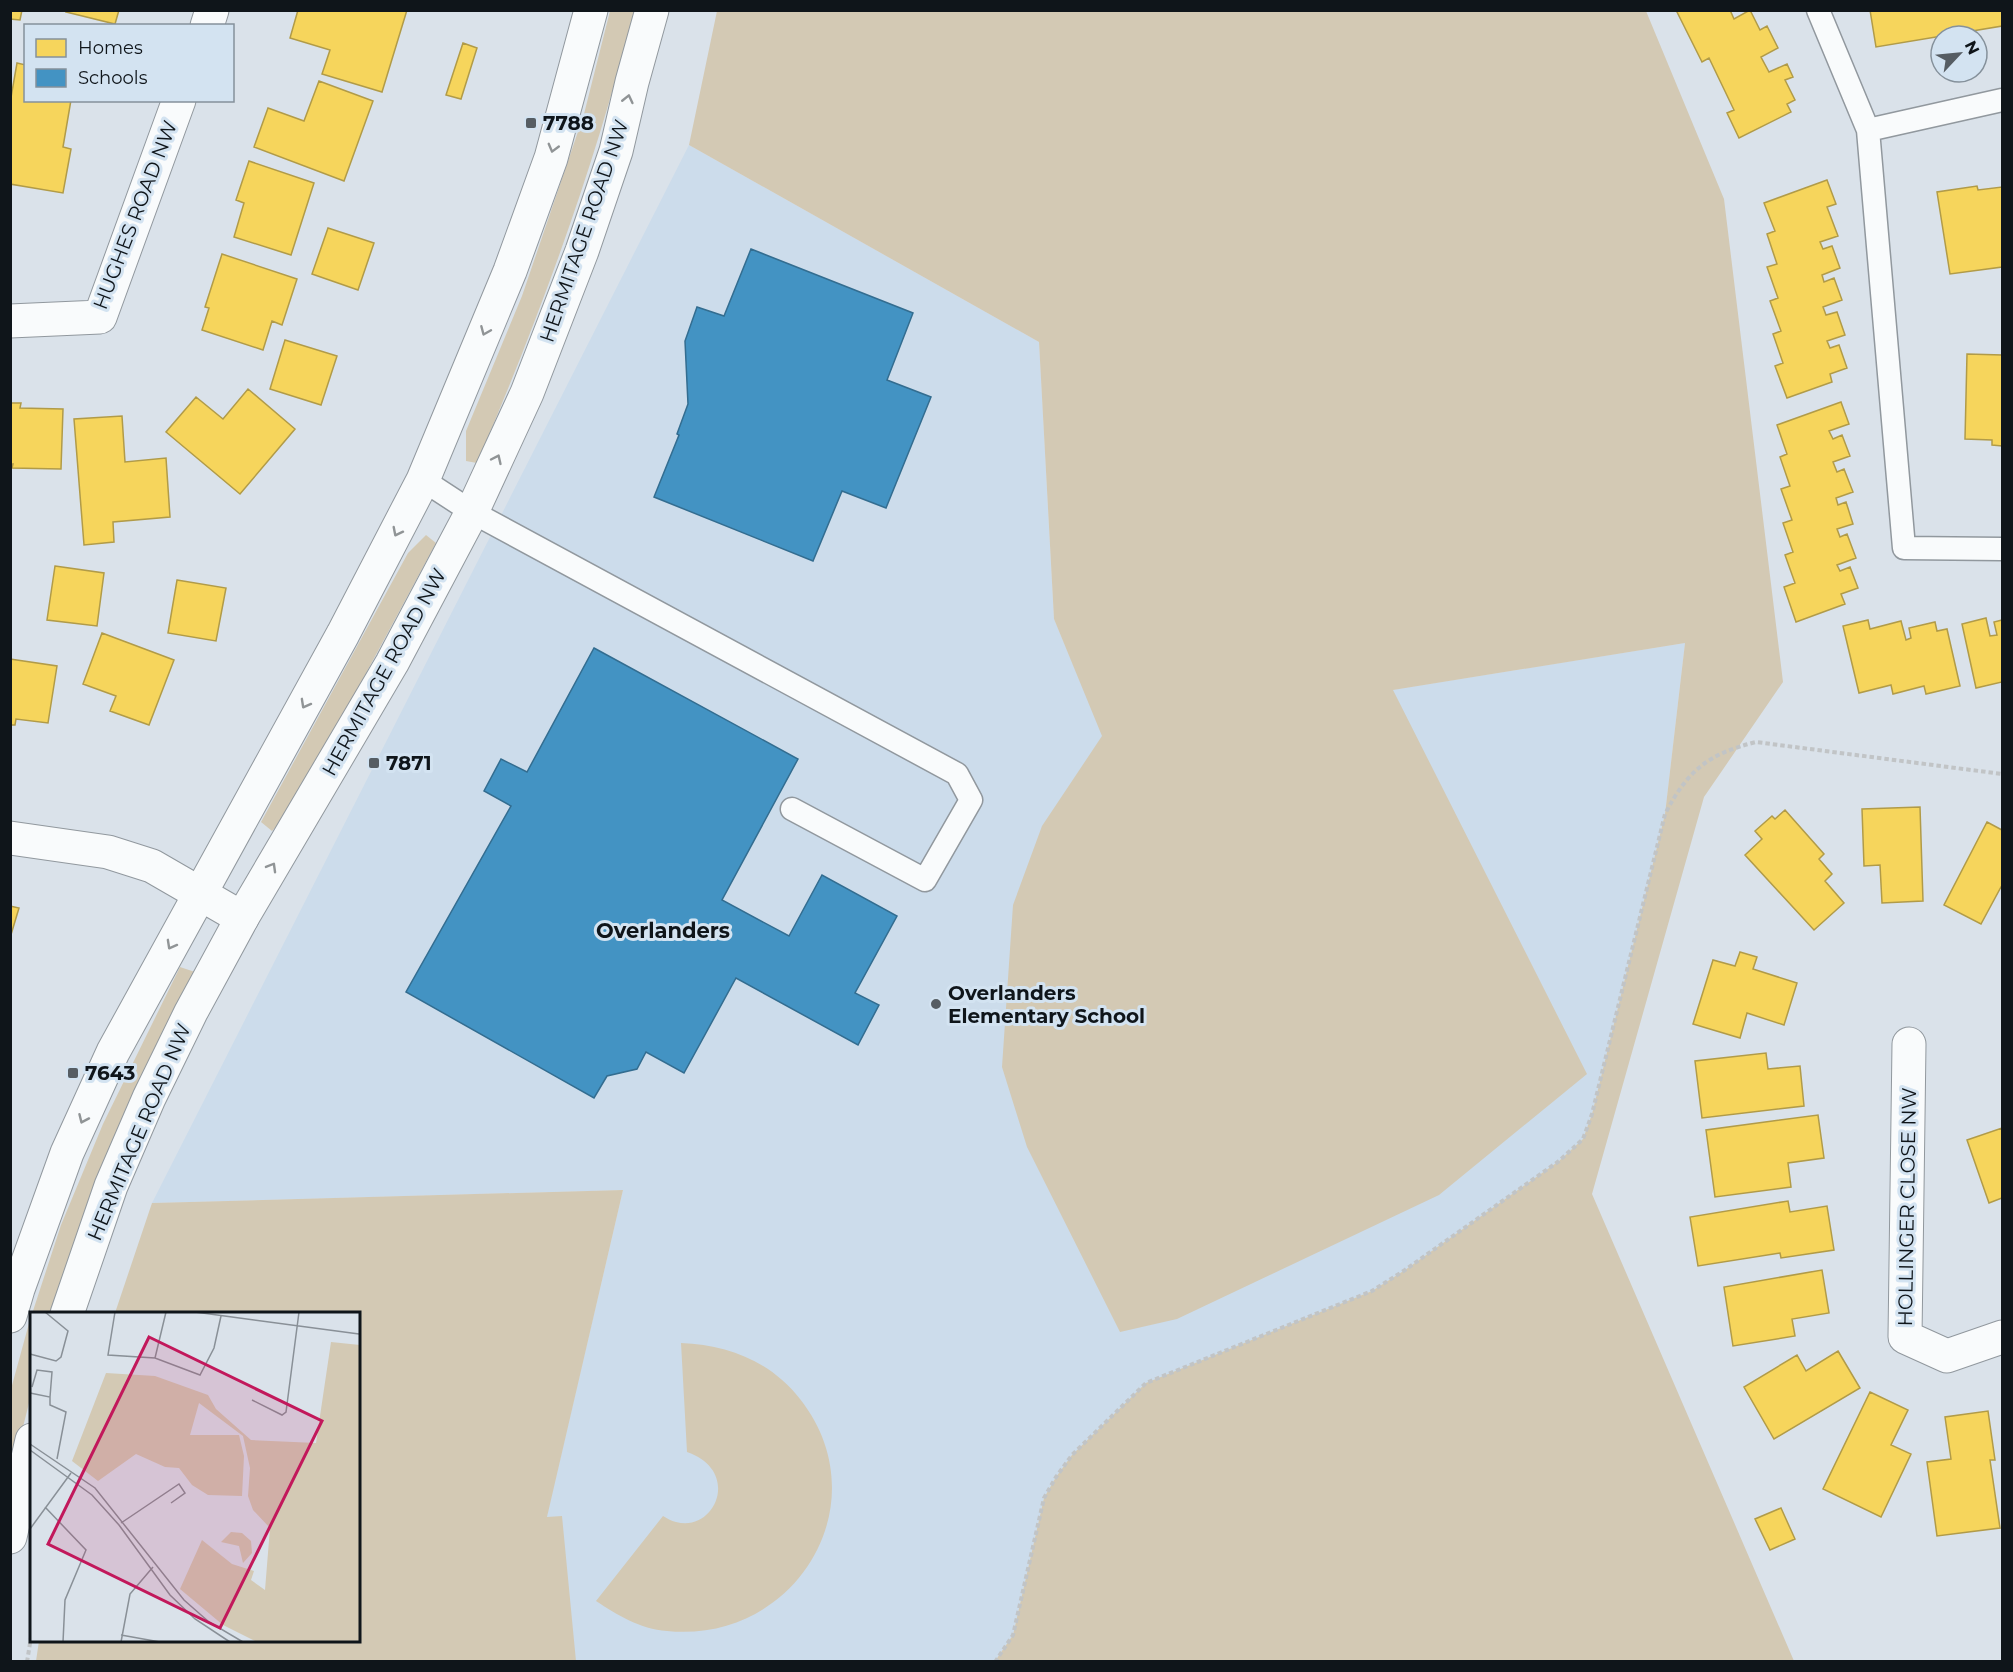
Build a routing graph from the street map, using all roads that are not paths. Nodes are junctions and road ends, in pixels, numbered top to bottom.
1 (591, 10) edge
2 (652, 10) edge
3 (1818, 10) edge
4 (2002, 100) edge
5 (178, 102) edge
6 (1868, 130) junction
7 (10, 321) edge
8 (423, 480) junction
9 (472, 512) junction
10 (2002, 549) edge
11 (792, 809) dead end
12 (10, 838) edge
13 (200, 894) junction
14 (243, 918) junction
15 (1909, 1044) dead end
16 (68, 1312) edge
17 (10, 1316) edge
18 (2002, 1337) edge
19 (30, 1449) edge
20 (10, 1538) edge

1 -> 8 street
9 -> 2 street, HERMITAGE ROAD NW
3 - 6 lane
4 - 6 lane
5 - 7 street, HUGHES ROAD NW
6 - 10 lane
8 - 9 lane
8 -> 13 street
9 - 11 lane
14 -> 9 street, HERMITAGE ROAD NW
12 - 13 street
13 - 14 street
13 -> 17 street
14 - 16 street, HERMITAGE ROAD NW
15 - 18 street, HOLLINGER CLOSE NW
19 - 20 street

